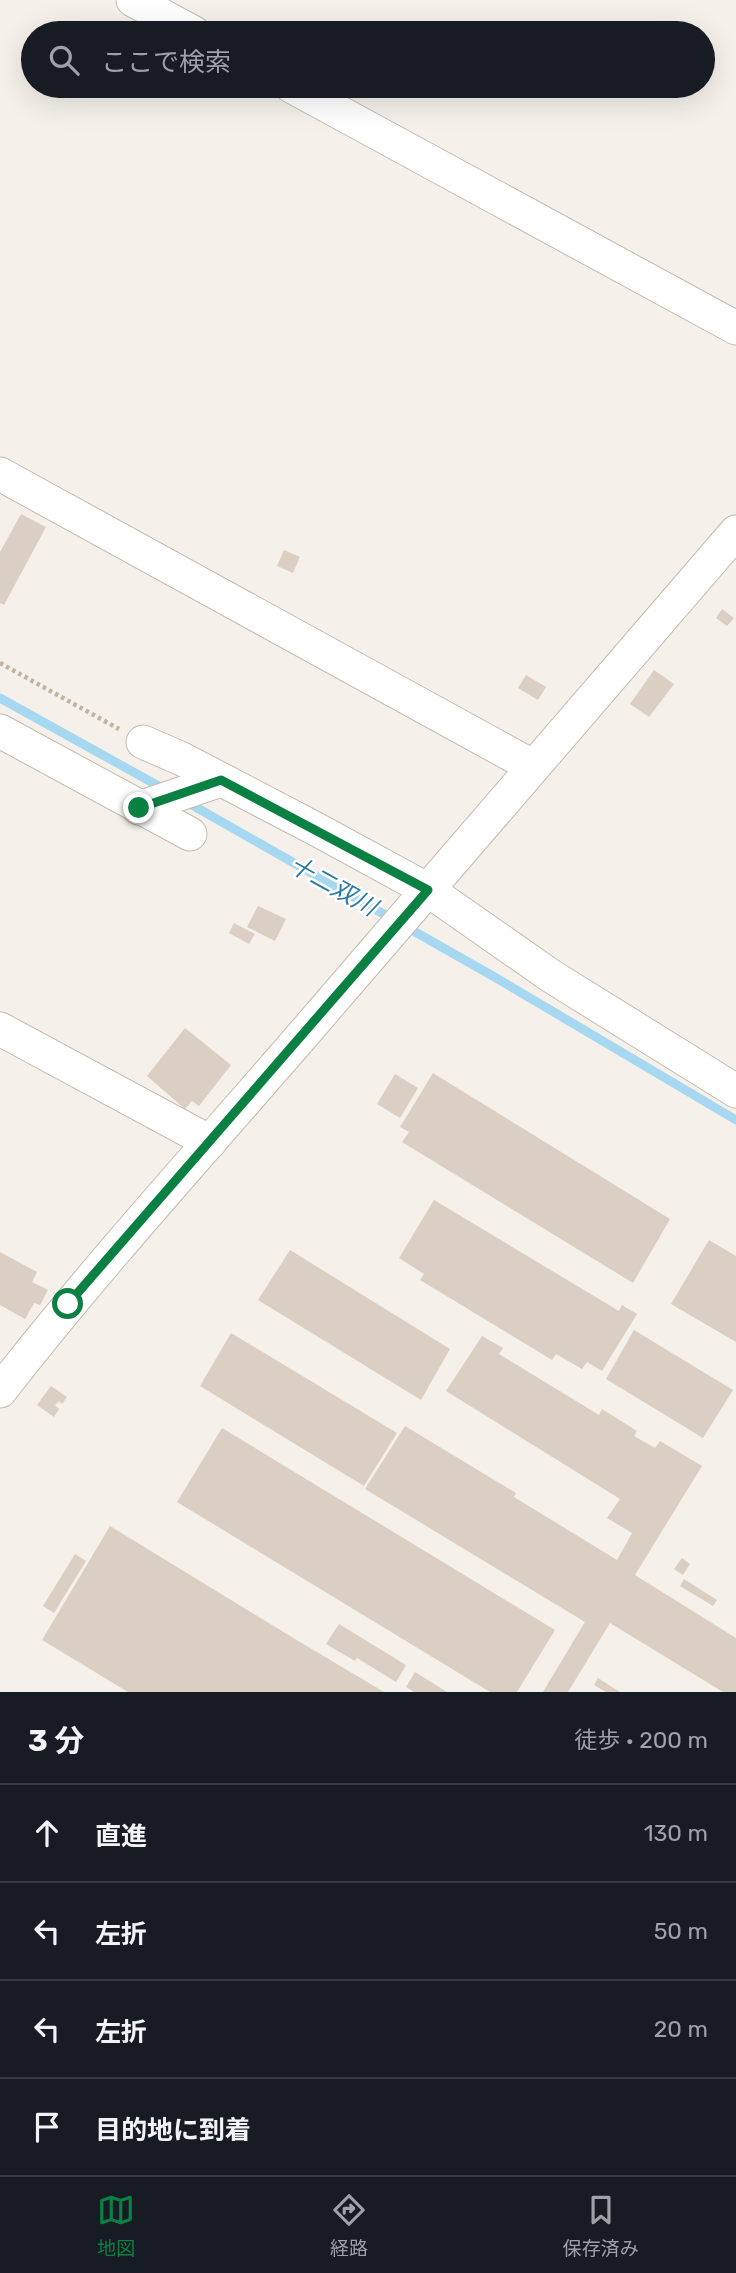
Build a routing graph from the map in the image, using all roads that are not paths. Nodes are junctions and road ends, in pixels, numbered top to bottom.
1 (133, 0) edge
2 (172, 21) edge
3 (313, 98) edge
4 (736, 328) edge
5 (0, 474) edge
6 (736, 532) edge
7 (0, 731) edge
8 (143, 742) road end
9 (533, 766) junction
10 (221, 780) junction
11 (139, 808) junction
12 (190, 834) dead end
13 (421, 898) junction
14 (0, 1029) edge
15 (736, 1091) edge
16 (210, 1142) junction
17 (0, 1391) edge

1 - 2 street
3 - 4 street
5 - 9 street
6 - 9 street
7 - 11 street
8 - 10 street
9 - 13 street
10 - 11 street
10 - 13 street
11 - 12 street
13 - 15 street
13 - 16 street
14 - 16 street
16 - 17 street

